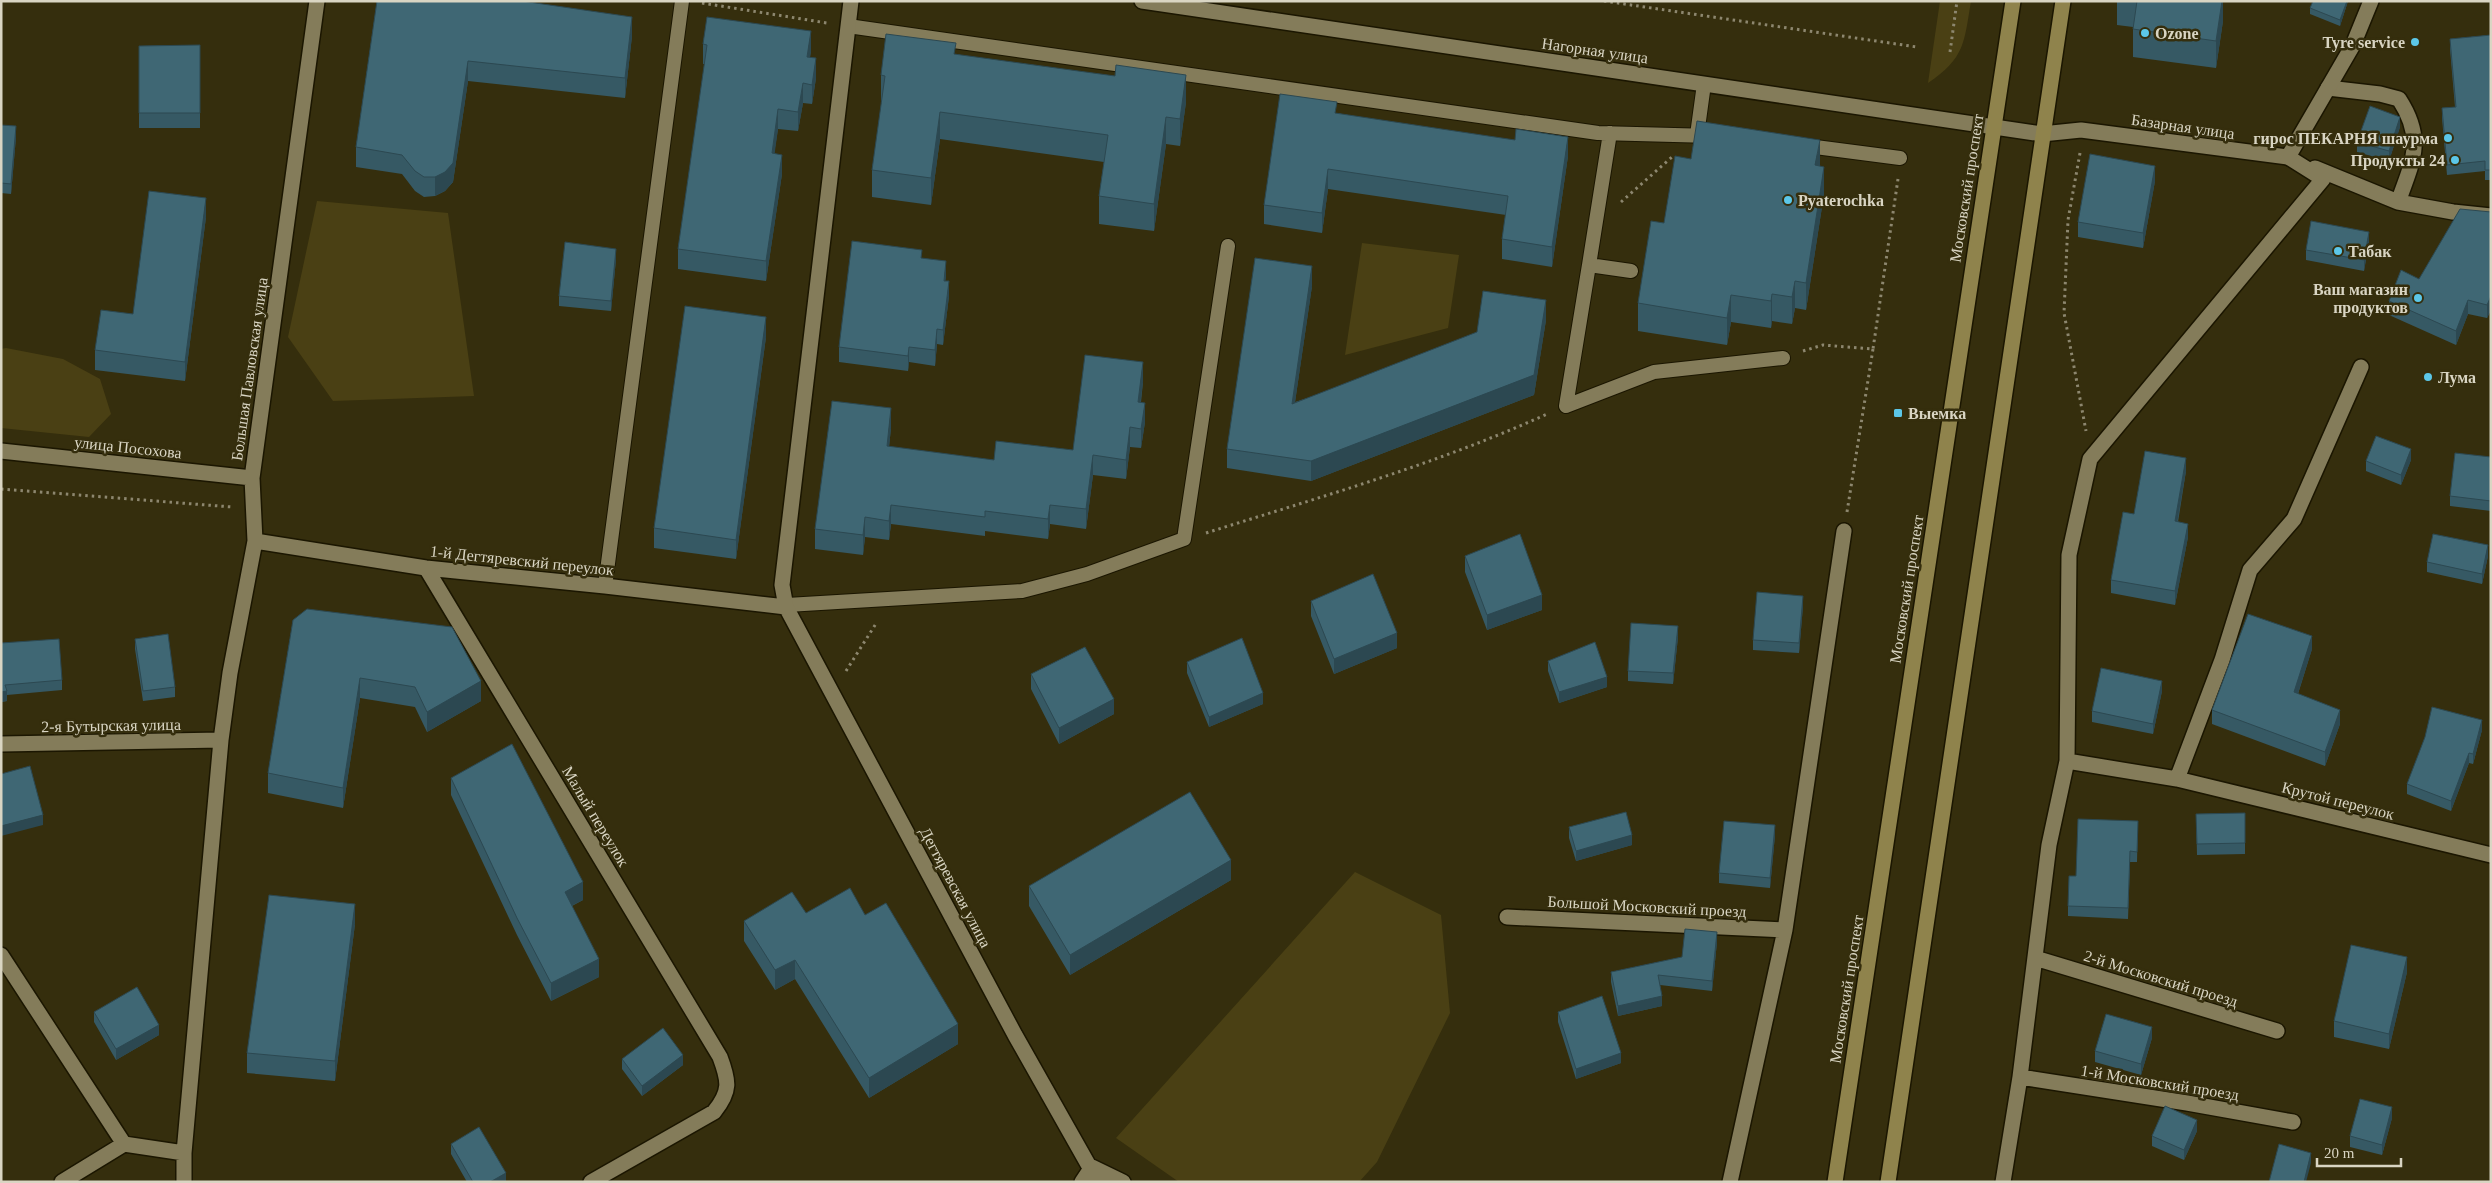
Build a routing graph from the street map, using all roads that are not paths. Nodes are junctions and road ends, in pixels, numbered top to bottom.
1 (317, 1) edge
2 (682, 1) edge
3 (851, 1) edge
4 (1142, 1) edge
5 (2013, 1) edge
6 (2063, 1) edge
7 (2372, 1) edge
8 (848, 26) junction
9 (1704, 84) junction
10 (2328, 88) junction
11 (1994, 127) junction
12 (1610, 133) junction
13 (2042, 134) junction
14 (1697, 135) junction
15 (1725, 138) edge
16 (1782, 143) edge
17 (2288, 157) junction
18 (1900, 158) dead end
19 (2398, 202) junction
20 (2491, 216) edge
21 (1228, 246) dead end
22 (1589, 265) junction
23 (1632, 272) dead end
24 (1784, 358) road end
25 (2361, 367) dead end
26 (1, 451) edge
27 (252, 478) junction
28 (1844, 530) road end
29 (255, 541) junction
30 (426, 568) junction
31 (605, 586) junction
32 (787, 606) junction
33 (221, 740) junction
34 (1, 744) edge
35 (2067, 761) junction
36 (2177, 779) junction
37 (2491, 855) edge
38 (1507, 918) dead end
39 (1785, 930) junction
40 (1, 955) edge
41 (2035, 958) junction
42 (2277, 1032) dead end
43 (2020, 1077) junction
44 (2293, 1122) dead end
45 (124, 1144) junction
46 (184, 1153) junction
47 (1092, 1167) junction
48 (62, 1182) edge
49 (184, 1182) edge
50 (590, 1182) edge
51 (1082, 1182) edge
52 (1098, 1182) edge
53 (1123, 1182) edge
54 (1730, 1182) edge
55 (1835, 1182) edge
56 (1888, 1182) edge
57 (2003, 1182) edge

1 - 27 street, Большая Павловская улица
2 - 31 lane
3 - 8 street, Дегтяревская улица
4 - 9 street, Нагорная улица
5 - 11 main road, Московский проспект
6 - 13 main road
7 - 10 street
8 - 12 lane
8 - 32 street, Дегтяревская улица
9 - 11 street, Нагорная улица
9 - 14 lane
10 - 17 street
10 - 19 street
11 - 13 street, Нагорная улица
11 - 55 main road, Московский проспект
12 - 14 lane
12 - 22 lane
13 - 17 street, Базарная улица
13 - 56 main road
14 - 15 lane
16 - 18 lane
17 - 19 street, Базарная улица
17 - 35 street
19 - 20 street, Базарная улица
21 - 32 lane
22 - 23 lane
22 - 24 lane
25 - 36 street
26 - 27 street, улица Посохова
27 - 29 street, Большая Павловская улица
28 - 39 street
29 - 30 street, 1-й Дегтяревский переулок
29 - 33 street, Большая Павловская улица
30 - 31 street, 1-й Дегтяревский переулок
30 - 50 street, Малый переулок
31 - 32 street, 1-й Дегтяревский переулок
32 - 47 street, Дегтяревская улица
33 - 34 street, 2-я Бутырская улица
33 - 46 street, Большая Павловская улица
35 - 36 street, Крутой переулок
35 - 41 street
36 - 37 street, Крутой переулок
38 - 39 street, Большой Московский проезд
39 - 54 street
40 - 45 street
41 - 42 street, 2-й Московский проезд
41 - 43 street
43 - 44 street, 1-й Московский проезд
43 - 57 street
45 - 46 street
45 - 48 street
46 - 49 street, Большая Павловская улица
47 - 51 street
47 - 52 street, Дегтяревская улица
47 - 53 street

